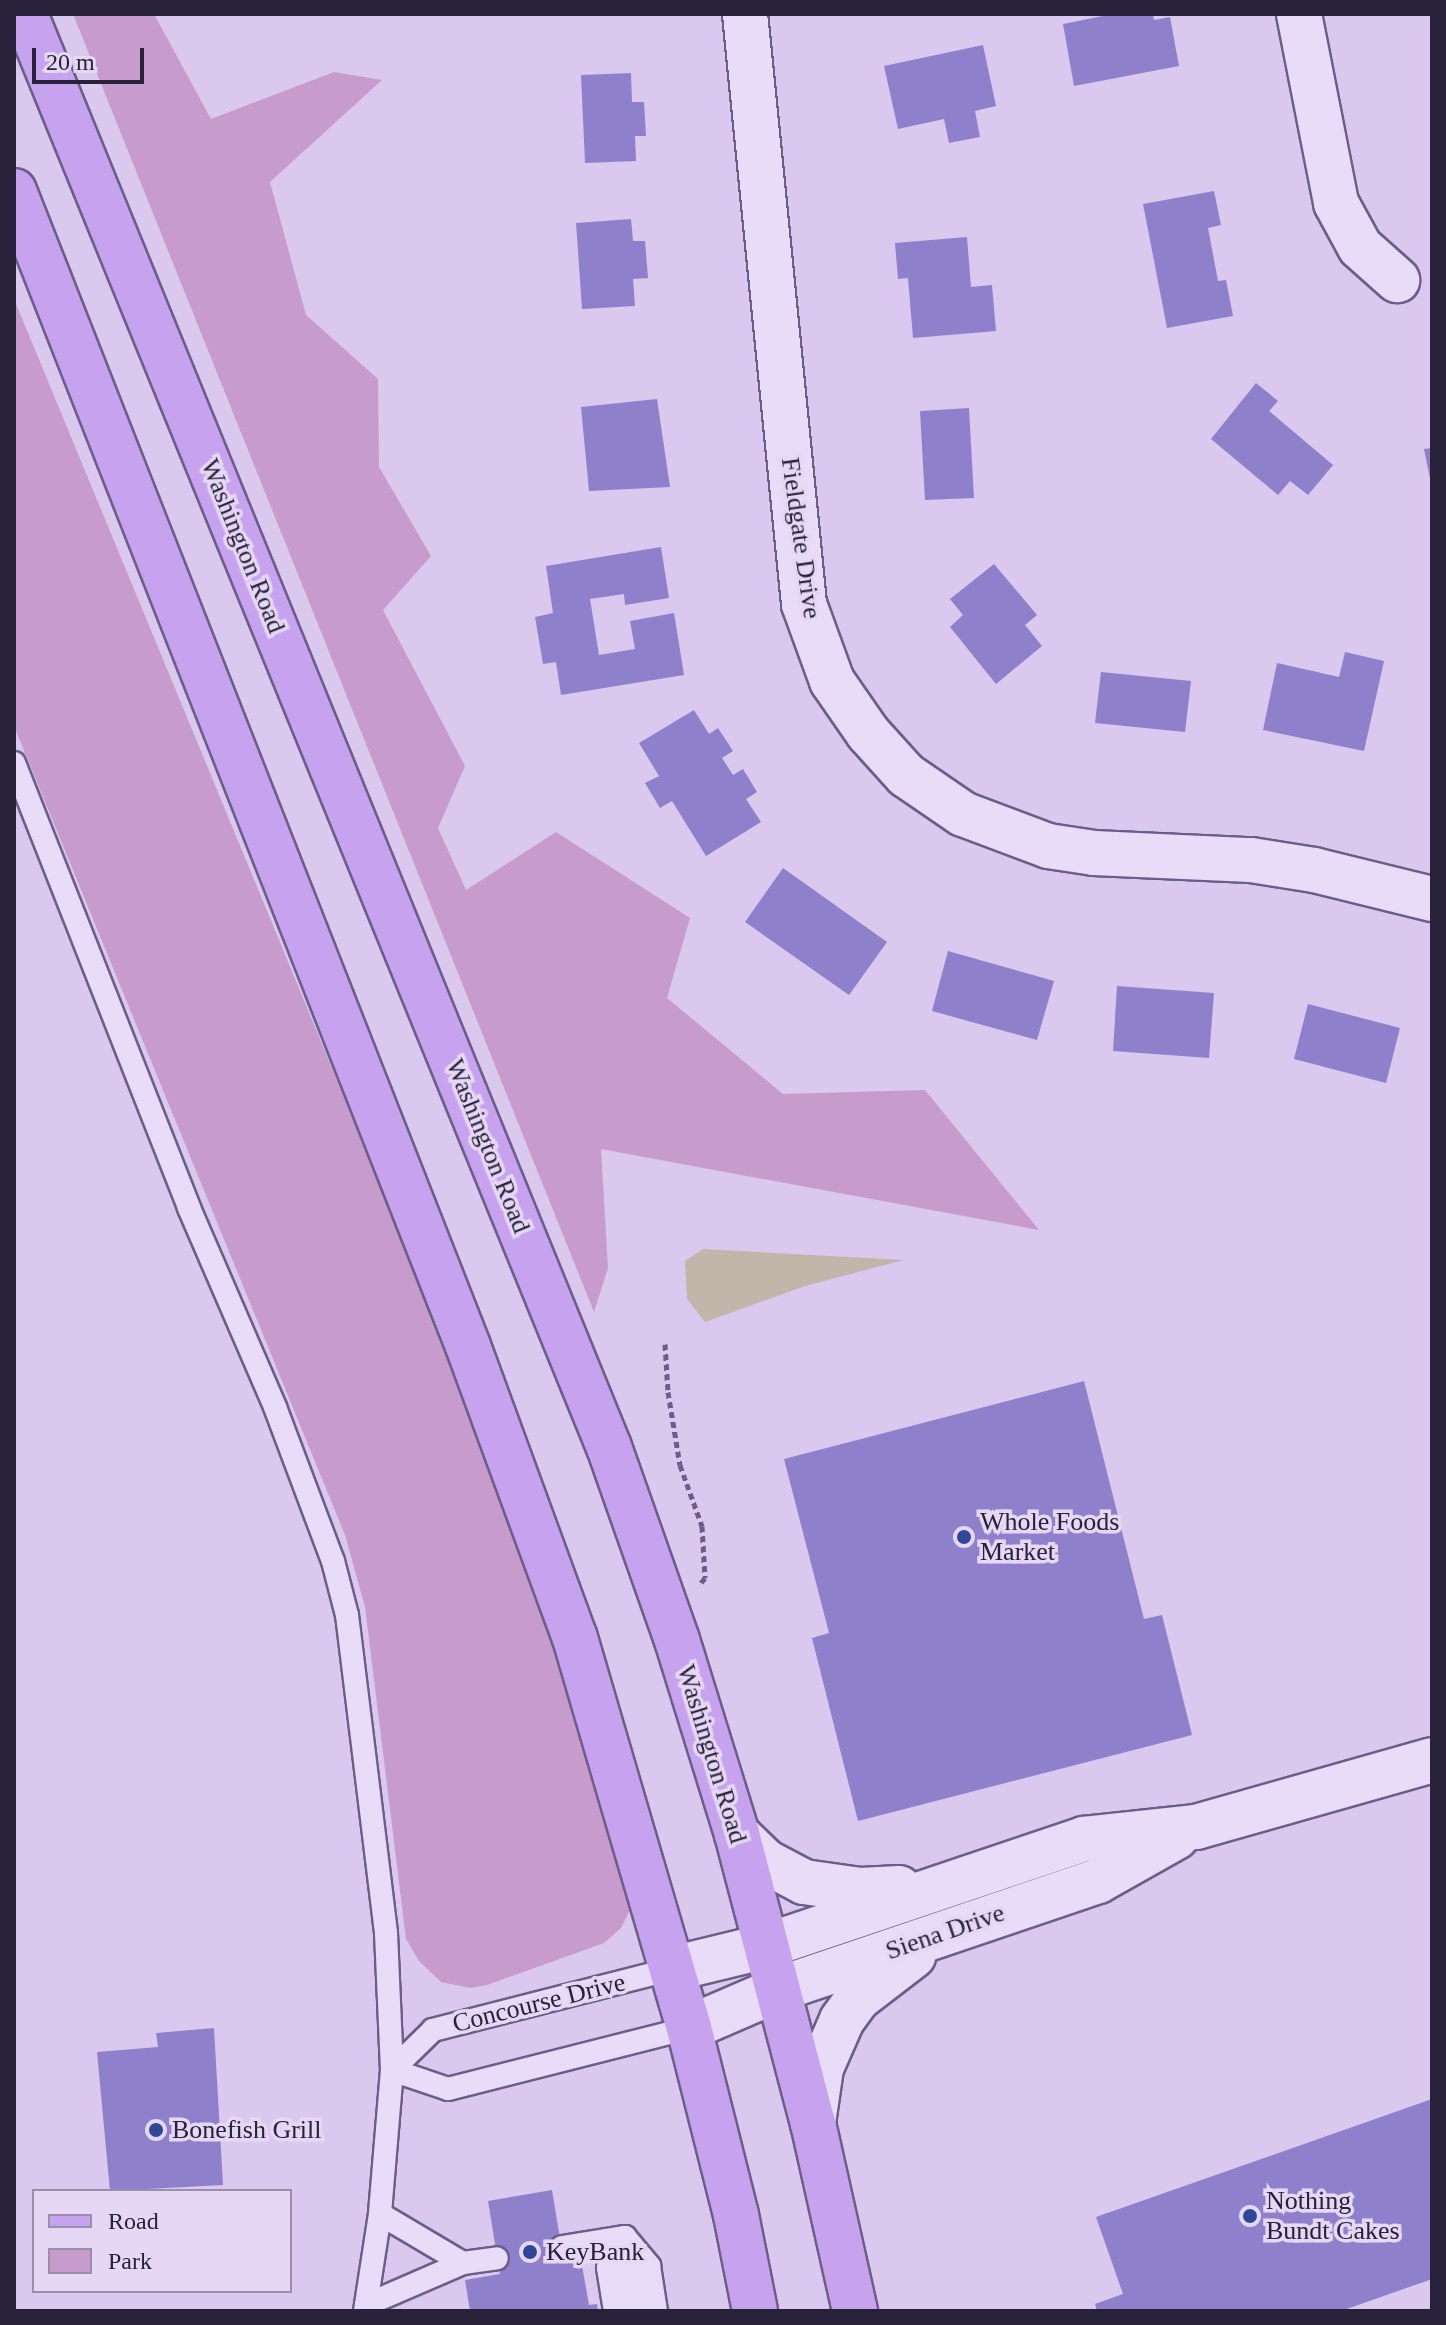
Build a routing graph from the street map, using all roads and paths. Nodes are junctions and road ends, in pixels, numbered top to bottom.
1 (25, 14) edge
2 (745, 14) edge
3 (1299, 14) edge
4 (14, 191) edge
5 (1397, 280) dead end
6 (14, 763) edge
7 (1432, 899) edge
8 (665, 1344) dead end
9 (697, 1589) dead end
10 (1432, 1760) edge
11 (1196, 1827) junction
12 (737, 1834) junction
13 (949, 1884) junction
14 (946, 1932) junction
15 (766, 1946) junction
16 (672, 1969) junction
17 (779, 1989) junction
18 (689, 2028) junction
19 (392, 2070) junction
20 (813, 2123) junction
21 (380, 2214) junction
22 (625, 2237) junction
23 (562, 2247) dead end
24 (497, 2258) dead end
25 (463, 2263) junction
26 (366, 2308) edge
27 (615, 2311) edge
28 (635, 2311) edge
29 (656, 2311) edge
30 (755, 2311) edge
31 (855, 2311) edge

1 - 12 main road, Washington Road
2 - 7 street, Fieldgate Drive
3 - 5 street
4 - 16 main road
6 - 19 lane
8 - 9 path
10 - 11 street, Siena Drive
11 - 13 street, Siena Drive
11 - 14 street, Siena Drive
12 - 13 street
12 - 15 main road, Washington Road
13 - 15 street, Siena Drive
14 - 17 street, Siena Drive
14 - 20 street
15 - 16 street, Concourse Drive
15 - 17 main road, Washington Road
16 - 18 main road
16 - 19 lane, Concourse Drive
17 - 18 street, Siena Drive
17 - 20 main road, Washington Road
18 - 19 lane
18 - 30 main road
19 - 21 lane
20 - 31 main road, Washington Road
21 - 25 lane
21 - 26 lane
22 - 23 lane
22 - 27 lane
22 - 28 lane
22 - 29 lane
24 - 25 lane
25 - 26 lane

